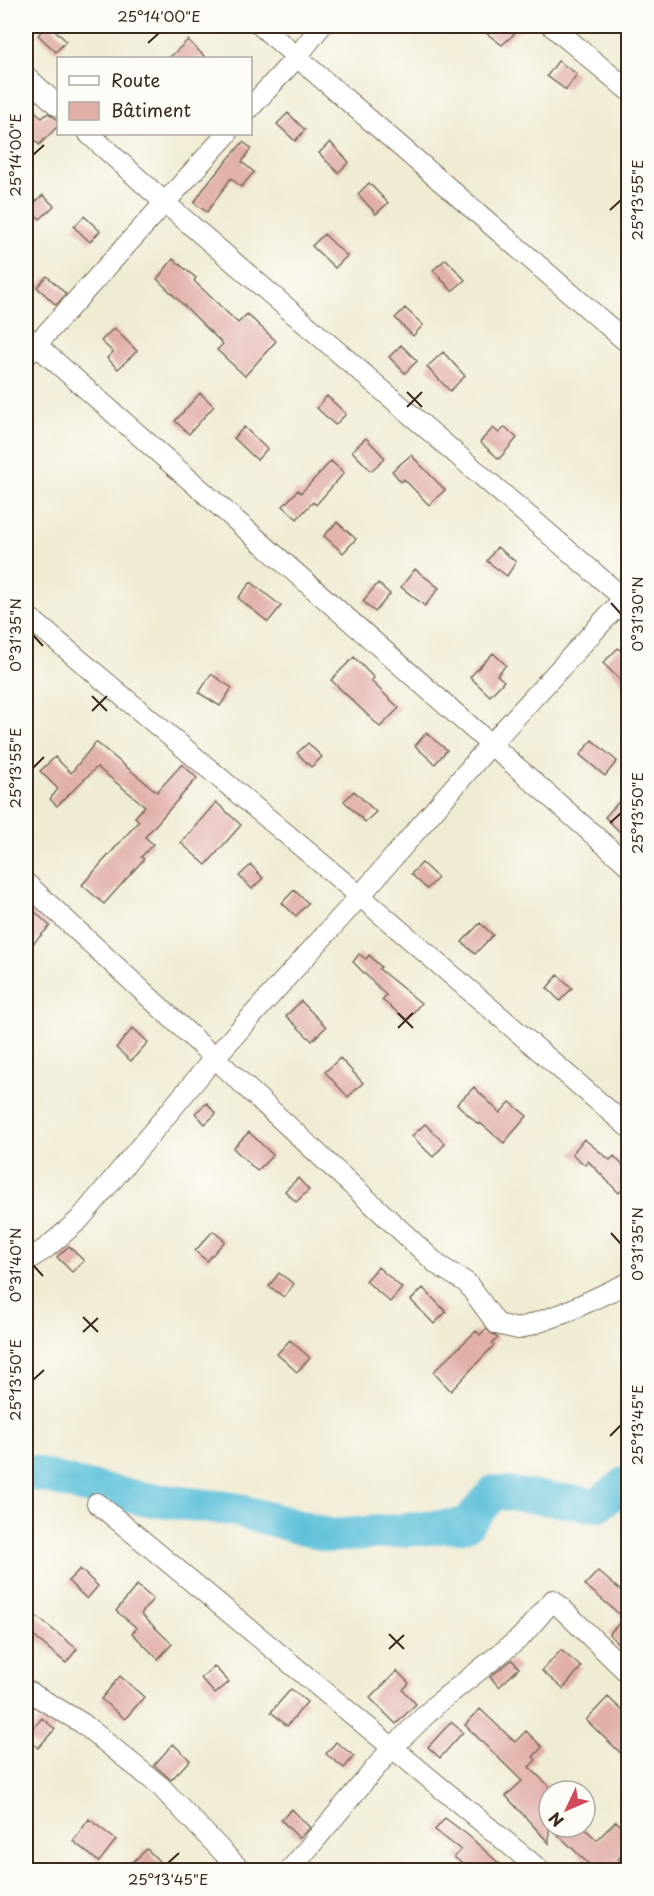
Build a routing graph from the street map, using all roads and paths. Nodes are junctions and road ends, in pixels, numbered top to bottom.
1 (261, 26) edge
2 (321, 26) edge
3 (552, 26) edge
4 (296, 58) junction
5 (26, 76) edge
6 (628, 90) edge
7 (57, 105) edge
8 (252, 106) edge
9 (90, 135) edge
10 (226, 135) edge
11 (164, 202) junction
12 (628, 343) edge
13 (29, 346) edge
14 (627, 598) edge
15 (26, 615) edge
16 (491, 744) junction
17 (628, 864) edge
18 (26, 883) edge
19 (360, 896) junction
20 (215, 1057) junction
21 (628, 1127) edge
22 (26, 1261) edge
23 (628, 1283) edge
24 (97, 1503) dead end
25 (628, 1673) edge
26 (26, 1690) edge
27 (392, 1748) junction
28 (240, 1870) edge
29 (290, 1870) edge
30 (540, 1870) edge

1 - 4 street
2 - 4 street
3 - 6 street
4 - 8 street
4 - 12 street
5 - 7 street
9 - 11 street
10 - 11 street
11 - 13 street
11 - 14 street
13 - 16 street
14 - 16 street
15 - 19 street
16 - 17 street
16 - 19 street
18 - 20 street
19 - 20 street
19 - 21 street
20 - 22 street
20 - 23 street
24 - 27 street
25 - 27 street
26 - 28 street
27 - 29 street
27 - 30 street

